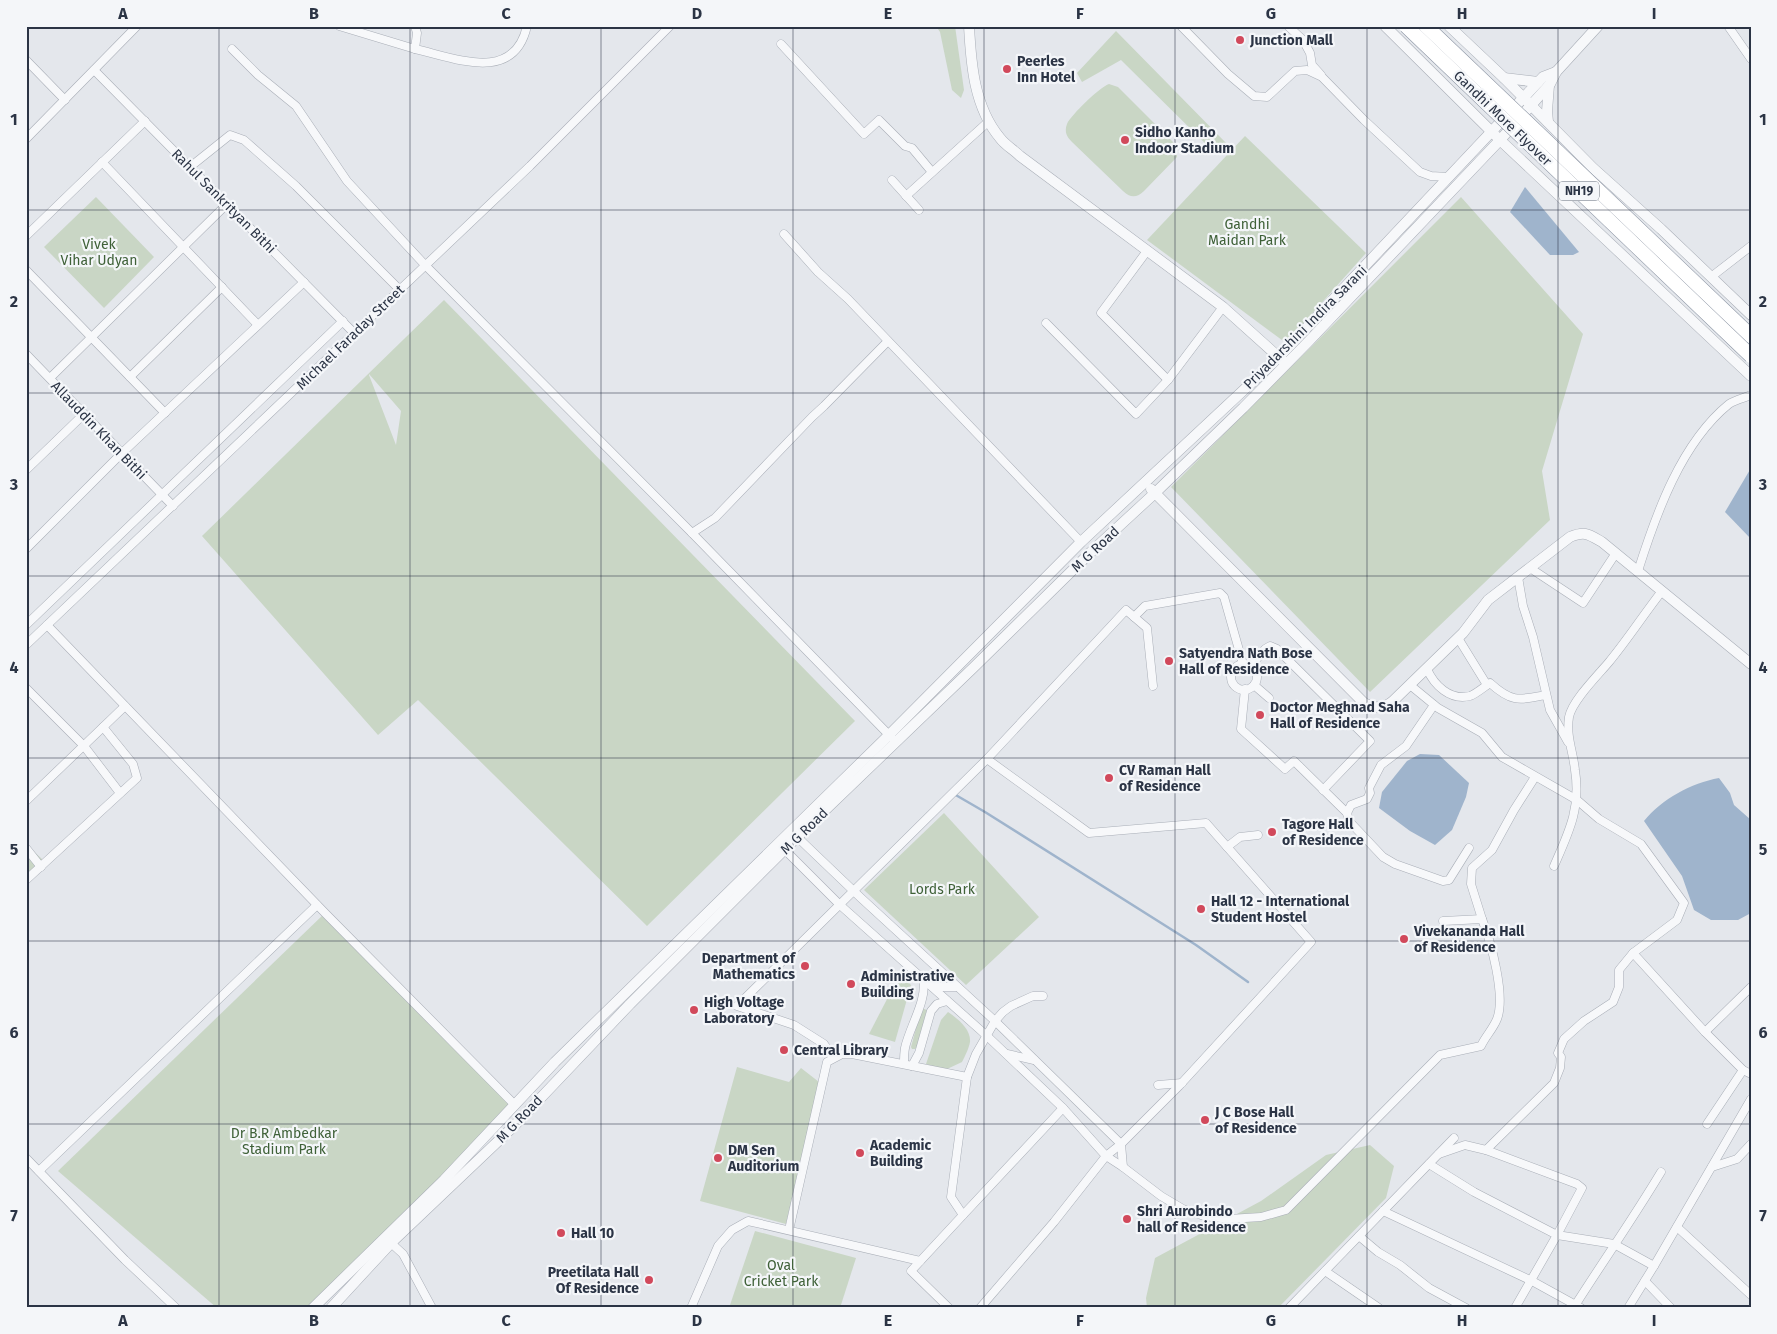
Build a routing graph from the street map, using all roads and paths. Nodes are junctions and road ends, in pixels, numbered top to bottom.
1 (137, 26) edge
2 (338, 26) edge
3 (415, 26) edge
4 (527, 26) edge
5 (670, 26) edge
6 (968, 26) edge
7 (1181, 26) edge
8 (1288, 26) edge
9 (1385, 26) edge
10 (1406, 26) edge
11 (1426, 26) edge
12 (1449, 26) edge
13 (1598, 26) edge
14 (1728, 26) edge
15 (780, 44) dead end
16 (232, 49) dead end
17 (415, 49) junction
18 (1751, 59) edge
19 (26, 60) edge
20 (94, 70) junction
21 (1556, 72) junction
22 (1322, 77) junction
23 (1504, 78) junction
24 (1538, 82) junction
25 (1550, 84) junction
26 (65, 100) junction
27 (1527, 101) junction
28 (1479, 119) junction
29 (145, 121) junction
30 (989, 121) junction
31 (1548, 122) junction
32 (1491, 131) junction
33 (26, 139) edge
34 (1500, 140) junction
35 (1472, 152) junction
36 (1513, 152) junction
37 (1481, 160) junction
38 (102, 162) junction
39 (190, 167) junction
40 (932, 172) junction
41 (1448, 177) junction
42 (892, 180) dead end
43 (906, 196) junction
44 (228, 204) junction
45 (918, 210) dead end
46 (784, 234) dead end
47 (26, 236) edge
48 (1751, 246) edge
49 (184, 247) junction
50 (1147, 251) junction
51 (426, 265) junction
52 (26, 270) edge
53 (1711, 277) junction
54 (304, 282) junction
55 (222, 287) junction
56 (400, 290) junction
57 (1223, 307) junction
58 (1751, 315) edge
59 (343, 321) junction
60 (1046, 323) dead end
61 (258, 325) junction
62 (354, 333) junction
63 (1751, 336) edge
64 (92, 337) junction
65 (888, 341) junction
66 (26, 354) edge
67 (1751, 356) edge
68 (1282, 360) junction
69 (1751, 376) edge
70 (130, 377) junction
71 (50, 378) junction
72 (1168, 380) junction
73 (1751, 395) edge
74 (165, 413) junction
75 (84, 414) junction
76 (122, 453) junction
77 (26, 470) edge
78 (1144, 482) junction
79 (1155, 493) junction
80 (162, 494) junction
81 (173, 506) junction
82 (692, 533) junction
83 (1081, 542) junction
84 (26, 549) edge
85 (1616, 553) junction
86 (1530, 568) junction
87 (1638, 571) junction
88 (1518, 577) junction
89 (1662, 591) junction
90 (1134, 617) junction
91 (26, 625) edge
92 (47, 625) junction
93 (1458, 638) junction
94 (26, 645) edge
95 (1751, 664) edge
96 (1247, 665) junction
97 (1427, 669) junction
98 (1254, 685) junction
99 (1410, 685) junction
100 (1487, 685) junction
101 (1153, 686) dead end
102 (26, 688) edge
103 (1245, 689) junction
104 (1546, 695) junction
105 (1269, 698) dead end
106 (1434, 705) junction
107 (125, 706) junction
108 (103, 727) junction
109 (892, 739) junction
110 (1568, 742) junction
111 (84, 746) junction
112 (988, 759) junction
113 (1535, 777) junction
114 (1323, 790) junction
115 (120, 793) junction
116 (1577, 800) junction
117 (26, 801) edge
118 (1347, 813) junction
119 (794, 834) junction
120 (1258, 835) dead end
121 (782, 846) junction
122 (1227, 847) junction
123 (26, 848) edge
124 (1469, 848) dead end
125 (1554, 866) dead end
126 (41, 867) junction
127 (26, 880) edge
128 (854, 891) junction
129 (317, 905) junction
130 (840, 905) junction
131 (1482, 919) junction
132 (1443, 921) dead end
133 (1633, 953) junction
134 (945, 976) junction
135 (923, 979) junction
136 (957, 987) junction
137 (1751, 987) edge
138 (933, 988) junction
139 (1043, 996) dead end
140 (947, 1001) junction
141 (920, 1004) junction
142 (931, 1011) junction
143 (995, 1021) junction
144 (1705, 1032) junction
145 (987, 1036) junction
146 (1006, 1054) junction
147 (833, 1057) junction
148 (1036, 1060) junction
149 (904, 1064) junction
150 (912, 1066) junction
151 (1747, 1072) edge
152 (967, 1077) junction
153 (1182, 1083) junction
154 (1158, 1085) dead end
155 (1751, 1099) edge
156 (515, 1105) junction
157 (1063, 1108) junction
158 (1707, 1124) dead end
159 (1454, 1138) dead end
160 (1121, 1144) junction
161 (1751, 1144) edge
162 (1486, 1150) junction
163 (1439, 1154) junction
164 (1106, 1156) junction
165 (26, 1158) edge
166 (1429, 1164) junction
167 (1123, 1167) junction
168 (1712, 1167) junction
169 (39, 1171) junction
170 (1661, 1172) dead end
171 (1383, 1211) junction
172 (964, 1216) junction
173 (1677, 1227) junction
174 (789, 1230) junction
175 (1557, 1235) junction
176 (1359, 1236) junction
177 (391, 1243) junction
178 (1614, 1244) junction
179 (920, 1261) junction
180 (1654, 1266) junction
181 (1325, 1271) junction
182 (1532, 1281) junction
183 (1645, 1281) junction
184 (1751, 1295) edge
185 (1294, 1306) edge
186 (1579, 1306) edge
187 (176, 1308) edge
188 (313, 1308) edge
189 (330, 1308) edge
190 (432, 1308) edge
191 (691, 1308) edge
192 (949, 1308) edge
193 (980, 1308) edge
194 (1379, 1308) edge
195 (1466, 1308) edge
196 (1515, 1308) edge
197 (1628, 1308) edge
198 (1671, 1308) edge

1 - 20 street
2 - 17 street
3 - 17 street
4 - 17 street
5 - 51 street, Michael Faraday Street
6 - 30 street
7 - 22 street
8 - 22 street
9 - 28 street
10 - 67 highway, Gandhi More Flyover / NH19, bridge
11 - 63 highway, Gandhi More Flyover / NH19, bridge
12 - 23 street
13 - 21 street, Priyadarshini Indira Sarani
14 - 18 street
15 - 40 street
16 - 51 street
19 - 26 street
20 - 26 street
20 - 29 street, Rahul Sankrityan Bithi
21 - 24 street
21 - 25 street, Priyadarshini Indira Sarani
22 - 41 street
23 - 24 street
23 - 27 street
24 - 27 street
25 - 27 street, Priyadarshini Indira Sarani
25 - 31 street
26 - 33 street
27 - 31 street
27 - 32 street, Priyadarshini Indira Sarani
27 - 34 street, Priyadarshini Indira Sarani
28 - 32 street
28 - 35 street
29 - 38 street
29 - 39 street, Rahul Sankrityan Bithi
30 - 40 street
30 - 50 street
31 - 53 street
32 - 34 street
32 - 35 street, Priyadarshini Indira Sarani
34 - 36 street
34 - 37 street, Priyadarshini Indira Sarani
35 - 41 street, Priyadarshini Indira Sarani
36 - 37 street
36 - 69 street
37 - 68 street, Priyadarshini Indira Sarani
38 - 47 street
38 - 49 street
39 - 44 street, Rahul Sankrityan Bithi
39 - 56 street
40 - 43 street
41 - 68 street, Priyadarshini Indira Sarani
42 - 43 street
43 - 45 street
44 - 49 street
44 - 54 street, Rahul Sankrityan Bithi
46 - 65 street
48 - 53 street
49 - 55 street
49 - 64 street
50 - 57 street
50 - 72 street
51 - 56 street, Michael Faraday Street
51 - 82 street
52 - 64 street
53 - 58 street
54 - 59 street, Rahul Sankrityan Bithi
54 - 61 street
55 - 61 street
55 - 70 street
56 - 62 street, Michael Faraday Street
57 - 68 street
57 - 72 street
59 - 62 street, Rahul Sankrityan Bithi
59 - 80 street
60 - 72 street
61 - 74 street
62 - 81 street, Michael Faraday Street
64 - 70 street
64 - 71 street
65 - 82 street
65 - 83 street
66 - 71 street, Allauddin Khan Bithi
68 - 78 street, Priyadarshini Indira Sarani
68 - 79 street, M G Road
70 - 74 street
71 - 75 street, Allauddin Khan Bithi
73 - 87 street
74 - 76 street
75 - 76 street, Allauddin Khan Bithi
75 - 77 street
76 - 80 street, Allauddin Khan Bithi
76 - 84 street
78 - 79 street
78 - 83 street, Priyadarshini Indira Sarani
79 - 99 street
79 - 109 street, M G Road
80 - 81 street, Allauddin Khan Bithi
80 - 91 street
81 - 92 street, Michael Faraday Street
82 - 109 street
83 - 109 street, Priyadarshini Indira Sarani
85 - 86 street
85 - 86 street
85 - 87 street
86 - 88 street
87 - 89 street
88 - 93 street
88 - 104 street
89 - 95 street
89 - 110 street
90 - 96 street
90 - 101 street
90 - 112 street
92 - 94 street, Michael Faraday Street
92 - 107 street
93 - 97 street
93 - 100 street
96 - 98 street
96 - 103 street
96 - 114 street
97 - 99 street
97 - 100 street
98 - 103 street
98 - 105 street
99 - 106 street
100 - 104 street
102 - 111 street
103 - 114 street
104 - 110 street
106 - 113 street
106 - 118 street
107 - 108 street
107 - 129 street
108 - 111 street
108 - 115 street
109 - 119 street, M G Road
110 - 116 street
111 - 115 street
111 - 117 street
112 - 122 street
112 - 128 street
113 - 116 street
113 - 131 street
114 - 118 street
115 - 126 street
116 - 125 street
116 - 133 street
118 - 124 street
119 - 121 street, M G Road
119 - 128 street
120 - 122 street
121 - 130 street
121 - 156 street
121 - 177 street, M G Road
122 - 153 street
123 - 126 street
126 - 127 street
128 - 130 street
128 - 134 street
129 - 156 street
129 - 169 street
130 - 135 street
130 - 147 street
131 - 132 street
131 - 167 street
133 - 144 street
133 - 162 street
134 - 136 street
134 - 138 street
135 - 138 street
135 - 141 street
136 - 138 street
136 - 143 street
137 - 144 street
138 - 140 street
139 - 143 street
140 - 142 street
140 - 145 street
141 - 142 street
141 - 149 street
142 - 150 street
143 - 145 street
143 - 148 street
144 - 151 street
145 - 146 street
145 - 152 street
146 - 148 street
146 - 157 street
147 - 149 street
147 - 174 street
148 - 160 street
149 - 150 street
150 - 152 street
151 - 158 street
152 - 172 street
153 - 154 street
153 - 160 street
155 - 168 street
156 - 188 street
157 - 164 street
157 - 172 street
159 - 163 street
160 - 164 street
160 - 167 street
161 - 168 street
162 - 163 street
162 - 175 street
163 - 166 street
164 - 167 street
164 - 193 street
165 - 169 street
166 - 171 street
166 - 175 street
168 - 173 street
169 - 187 street
170 - 178 street
171 - 176 street
171 - 182 street
172 - 179 street
173 - 180 street
173 - 184 street
174 - 179 street
174 - 191 street
175 - 178 street
175 - 182 street
176 - 181 street
176 - 195 street
177 - 189 street, M G Road
177 - 190 street
178 - 180 street
178 - 186 street
179 - 192 street
180 - 183 street
181 - 185 street
181 - 194 street
182 - 186 street
182 - 196 street
183 - 197 street
183 - 198 street

